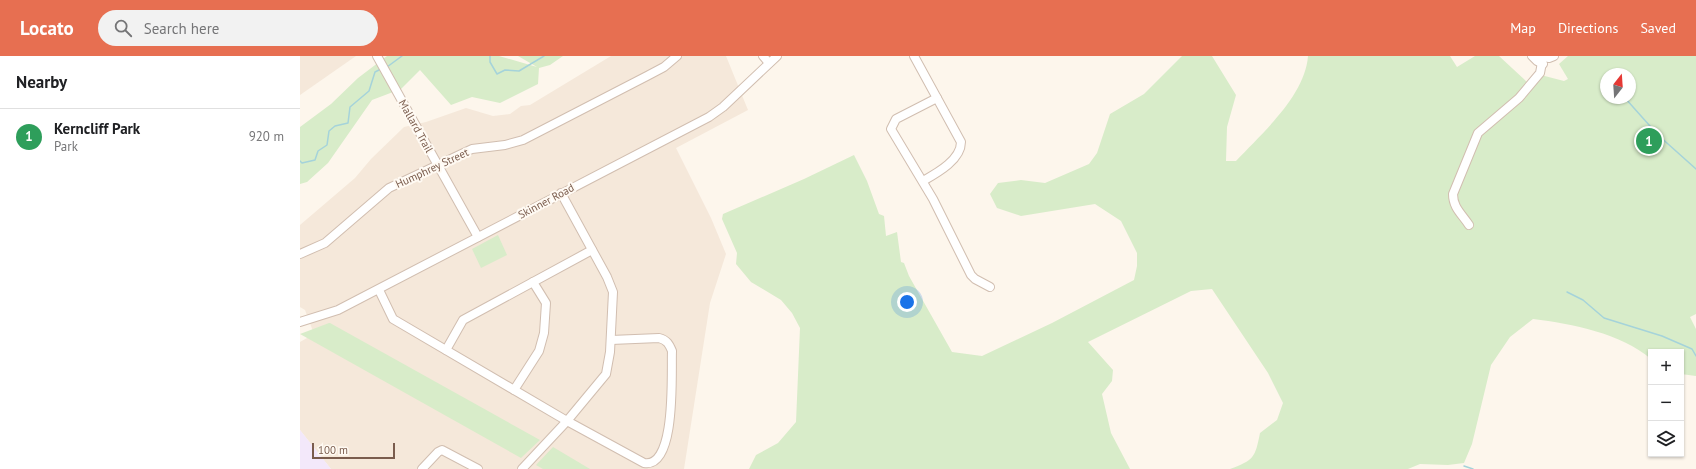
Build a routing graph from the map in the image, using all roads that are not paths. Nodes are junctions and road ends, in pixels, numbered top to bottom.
1 (377, 56) edge
2 (676, 56) edge
3 (763, 56) edge
4 (777, 56) edge
5 (914, 56) edge
6 (1532, 56) edge
7 (1554, 56) edge
8 (1542, 59) edge
9 (769, 63) junction
10 (937, 98) junction
11 (437, 165) junction
12 (923, 181) junction
13 (561, 194) junction
14 (1469, 225) dead end
15 (478, 238) junction
16 (592, 250) junction
17 (300, 254) edge
18 (533, 282) junction
19 (990, 287) dead end
20 (380, 290) junction
21 (300, 322) edge
22 (611, 340) junction
23 (446, 350) junction
24 (514, 390) junction
25 (567, 421) junction
26 (422, 469) edge
27 (478, 469) edge
28 (522, 469) edge

1 - 11 street, Mallard Trail
2 - 11 street, Humphrey Street
3 - 9 street
4 - 9 street, Skinner Road
5 - 10 street
6 - 8 street
7 - 8 street
8 - 14 street
9 - 13 street, Skinner Road
10 - 12 street
10 - 12 street
11 - 15 street, Mallard Trail
11 - 17 street, Humphrey Street
12 - 19 street
13 - 15 street, Skinner Road
13 - 16 street
15 - 20 street, Skinner Road
16 - 18 street
16 - 22 street
18 - 23 street
18 - 24 street
20 - 21 street, Skinner Road
20 - 23 street
22 - 25 street
22 - 25 street
23 - 24 street
24 - 25 street
25 - 28 street
26 - 27 street

